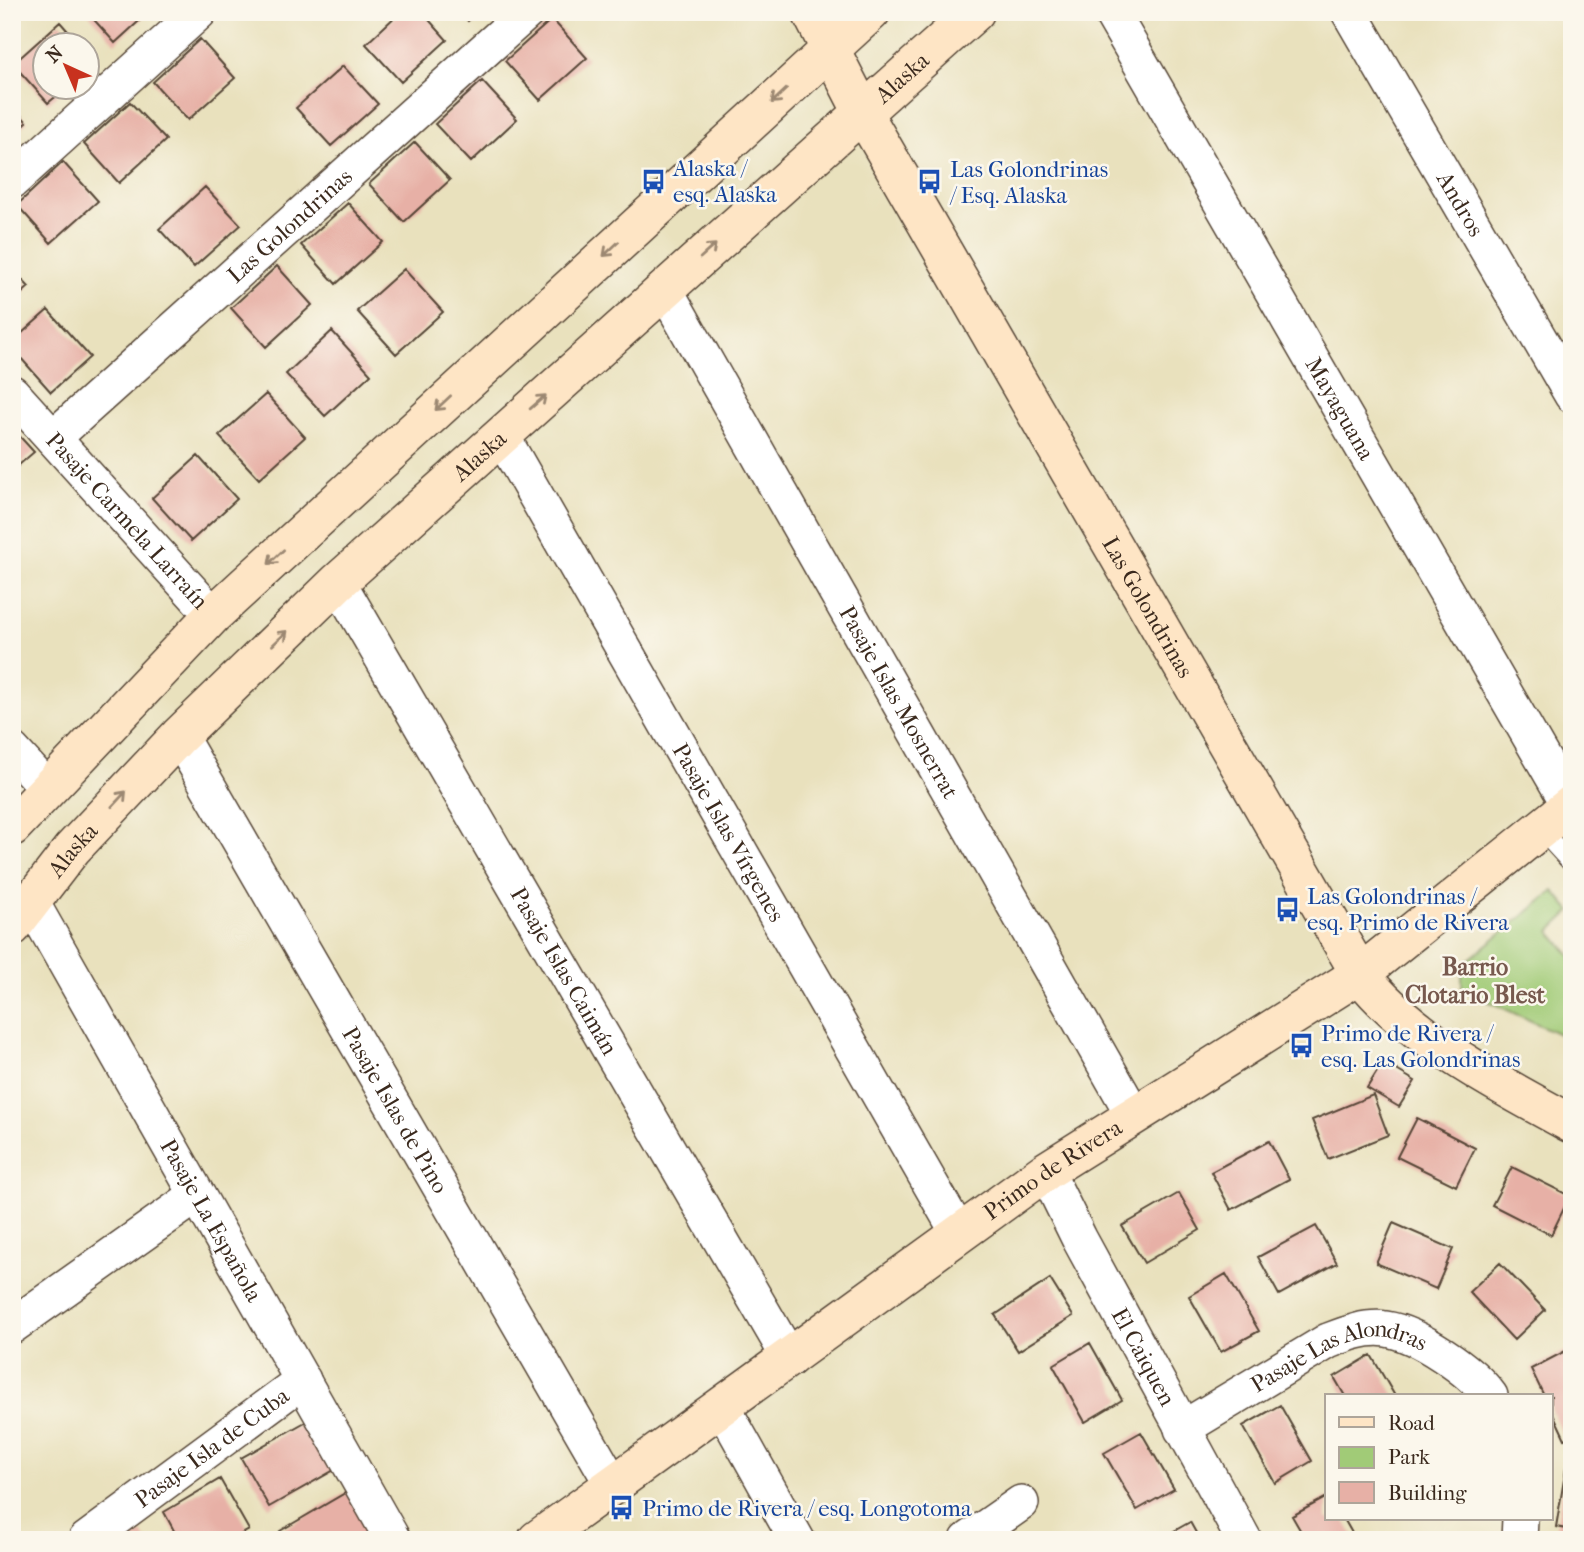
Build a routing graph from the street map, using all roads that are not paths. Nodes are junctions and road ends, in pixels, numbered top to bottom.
1 (199, 12) edge
2 (527, 12) edge
3 (811, 12) edge
4 (871, 12) edge
5 (975, 12) edge
6 (1111, 12) edge
7 (1349, 12) edge
8 (829, 49) junction
9 (863, 113) junction
10 (12, 181) edge
11 (665, 290) junction
12 (12, 393) edge
13 (1572, 395) edge
14 (501, 435) junction
15 (53, 438) junction
16 (338, 582) junction
17 (213, 615) junction
18 (178, 736) junction
19 (12, 750) edge
20 (47, 788) junction
21 (1571, 805) edge
22 (12, 827) edge
23 (1540, 828) junction
24 (1572, 864) edge
25 (21, 914) edge
26 (1360, 974) junction
27 (1133, 1114) junction
28 (1569, 1116) edge
29 (1046, 1171) junction
30 (197, 1195) junction
31 (958, 1232) junction
32 (12, 1326) edge
33 (789, 1359) junction
34 (303, 1380) junction
35 (1488, 1394) edge
36 (723, 1408) junction
37 (1182, 1429) junction
38 (613, 1485) junction
39 (1021, 1503) dead end
40 (1520, 1520) edge
41 (86, 1540) edge
42 (393, 1540) edge
43 (537, 1540) edge
44 (797, 1540) edge
45 (968, 1540) edge
46 (1244, 1540) edge
47 (1519, 1540) edge

1 - 10 street
2 - 15 street, Las Golondrinas
3 - 8 street, Las Golondrinas
4 - 8 street
5 - 9 street, Alaska
6 - 21 street, Mayaguana
7 - 13 street, Andros
8 - 9 street, Las Golondrinas
8 -> 17 street
11 -> 9 street, Alaska
9 - 26 street, Las Golondrinas
14 -> 11 street, Alaska
11 - 27 street, Pasaje Islas Mosnerrat
12 - 15 street, Pasaje Carmela Larraín
14 - 16 street, Alaska
14 - 31 street, Pasaje Islas Vírgenes
15 - 17 street, Pasaje Carmela Larraín
18 -> 16 street, Alaska
16 - 33 street, Pasaje Islas Caimán
17 - 20 street
25 -> 18 street, Alaska
18 - 38 street, Pasaje Islas de Pino
19 - 20 street
20 - 22 street
21 - 23 street, Primo de Rivera
23 - 24 lane
23 - 26 street, Primo de Rivera
25 - 30 street, Pasaje La Española
26 - 27 street, Primo de Rivera
26 - 28 street, Las Golondrinas
27 - 29 street, Primo de Rivera
29 - 31 street, Primo de Rivera
29 - 37 street, El Caiquen
30 - 32 street
30 - 34 street, Pasaje La Española
31 - 33 street, Primo de Rivera
33 - 36 street, Primo de Rivera
34 - 41 street, Pasaje Isla de Cuba
34 - 42 street, Pasaje La Española
35 - 37 street, Pasaje Las Alondras
36 - 38 street, Primo de Rivera
36 - 44 street
37 - 46 street, El Caiquen
38 - 43 street, Primo de Rivera
39 - 45 street
40 - 47 street

